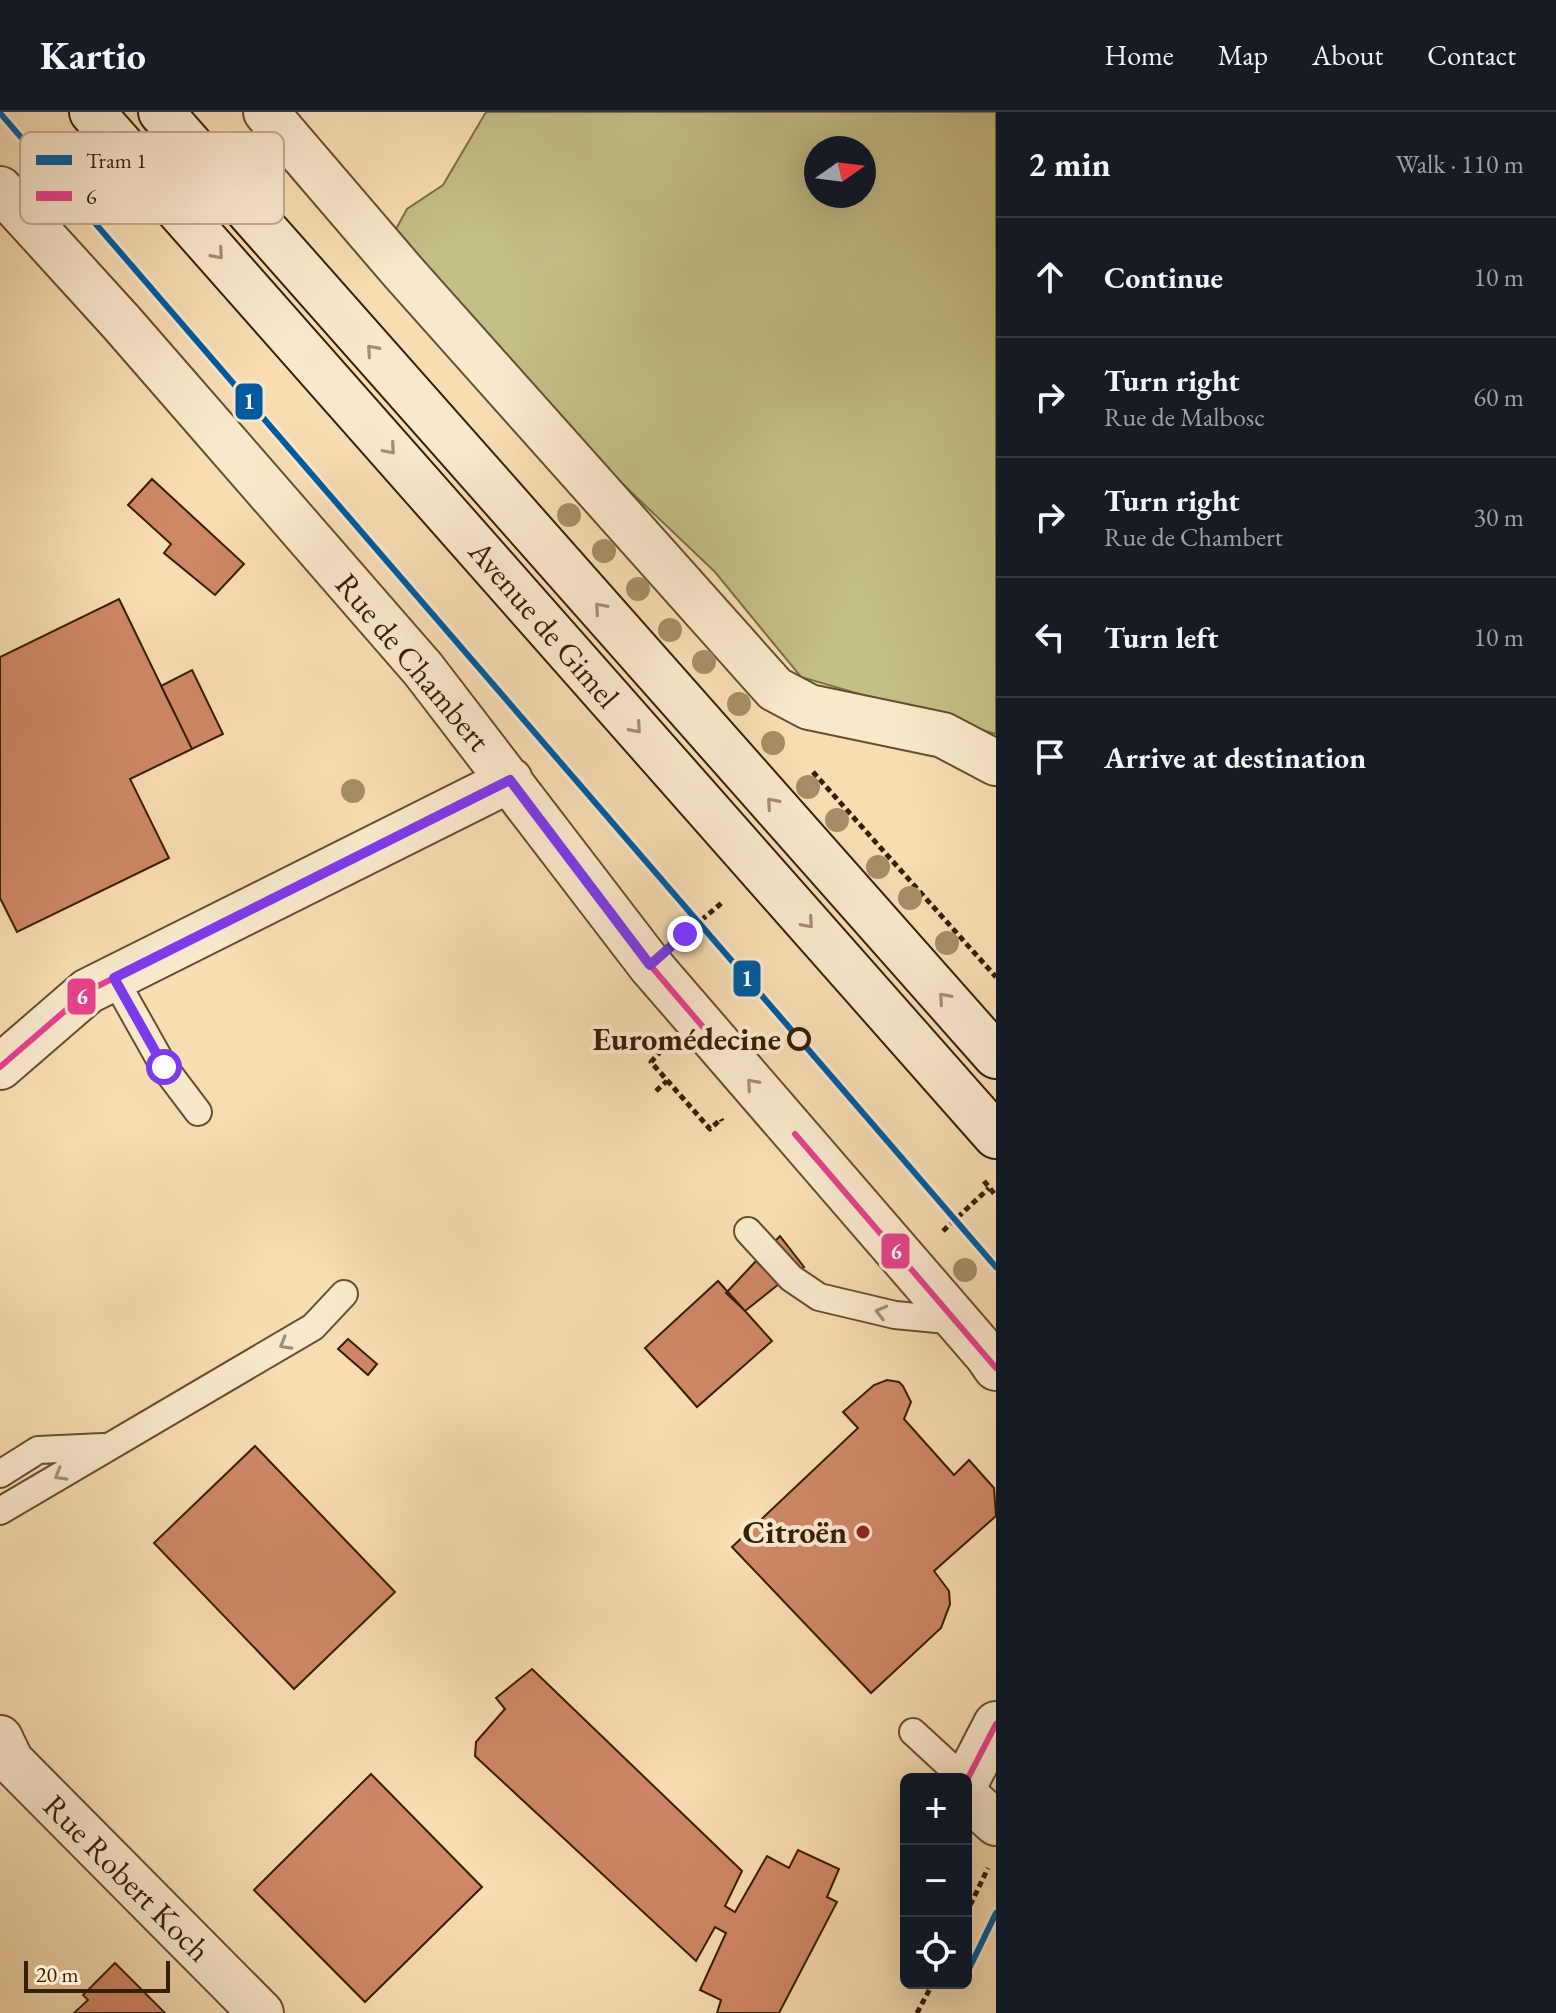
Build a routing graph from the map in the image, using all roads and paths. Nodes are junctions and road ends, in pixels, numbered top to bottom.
1 (92, 112) edge
2 (161, 112) edge
3 (266, 112) edge
4 (110, 132) edge
5 (179, 132) edge
6 (283, 132) edge
7 (284, 133) edge
8 (0, 189) edge
9 (20, 211) edge
10 (32, 224) edge
11 (191, 224) edge
12 (260, 224) edge
13 (996, 763) edge
14 (510, 780) junction
15 (730, 896) dead end
16 (650, 965) junction
17 (114, 978) junction
18 (651, 1041) dead end
19 (996, 1056) edge
20 (0, 1067) edge
21 (668, 1081) junction
22 (656, 1091) dead end
23 (198, 1112) dead end
24 (730, 1131) dead end
25 (996, 1136) edge
26 (996, 1196) edge
27 (748, 1231) dead end
28 (938, 1236) dead end
29 (344, 1294) dead end
30 (958, 1321) junction
31 (996, 1368) edge
32 (107, 1447) junction
33 (0, 1474) edge
34 (0, 1511) edge
35 (996, 1724) edge
36 (913, 1732) dead end
37 (0, 1738) edge
38 (957, 1773) edge
39 (970, 1773) edge
40 (972, 1801) edge
41 (996, 1823) edge
42 (988, 1869) dead end
43 (972, 1902) edge
44 (930, 1989) edge
45 (261, 2013) edge
46 (917, 2013) edge

1 -> 4 street, Avenue de Gimel
5 -> 2 street, Avenue de Gimel
3 - 6 street
7 - 13 street
8 - 9 street, Rue de Chambert
10 - 14 street, Rue de Chambert
11 -> 25 street, Avenue de Gimel
19 -> 12 street, Avenue de Gimel
14 - 16 street, Rue de Chambert
14 - 17 street
15 - 16 path
30 -> 16 street, Rue de Chambert
17 - 20 street
17 - 23 lane
18 - 21 path
21 - 22 path
21 - 24 path
26 - 28 path
30 -> 27 lane
29 -> 32 lane
30 - 31 street, Rue de Chambert
32 - 33 lane
32 -> 34 lane
35 - 39 street
36 - 38 lane
37 - 45 street, Rue Robert Koch
40 - 41 street
42 - 43 path
44 - 46 path

